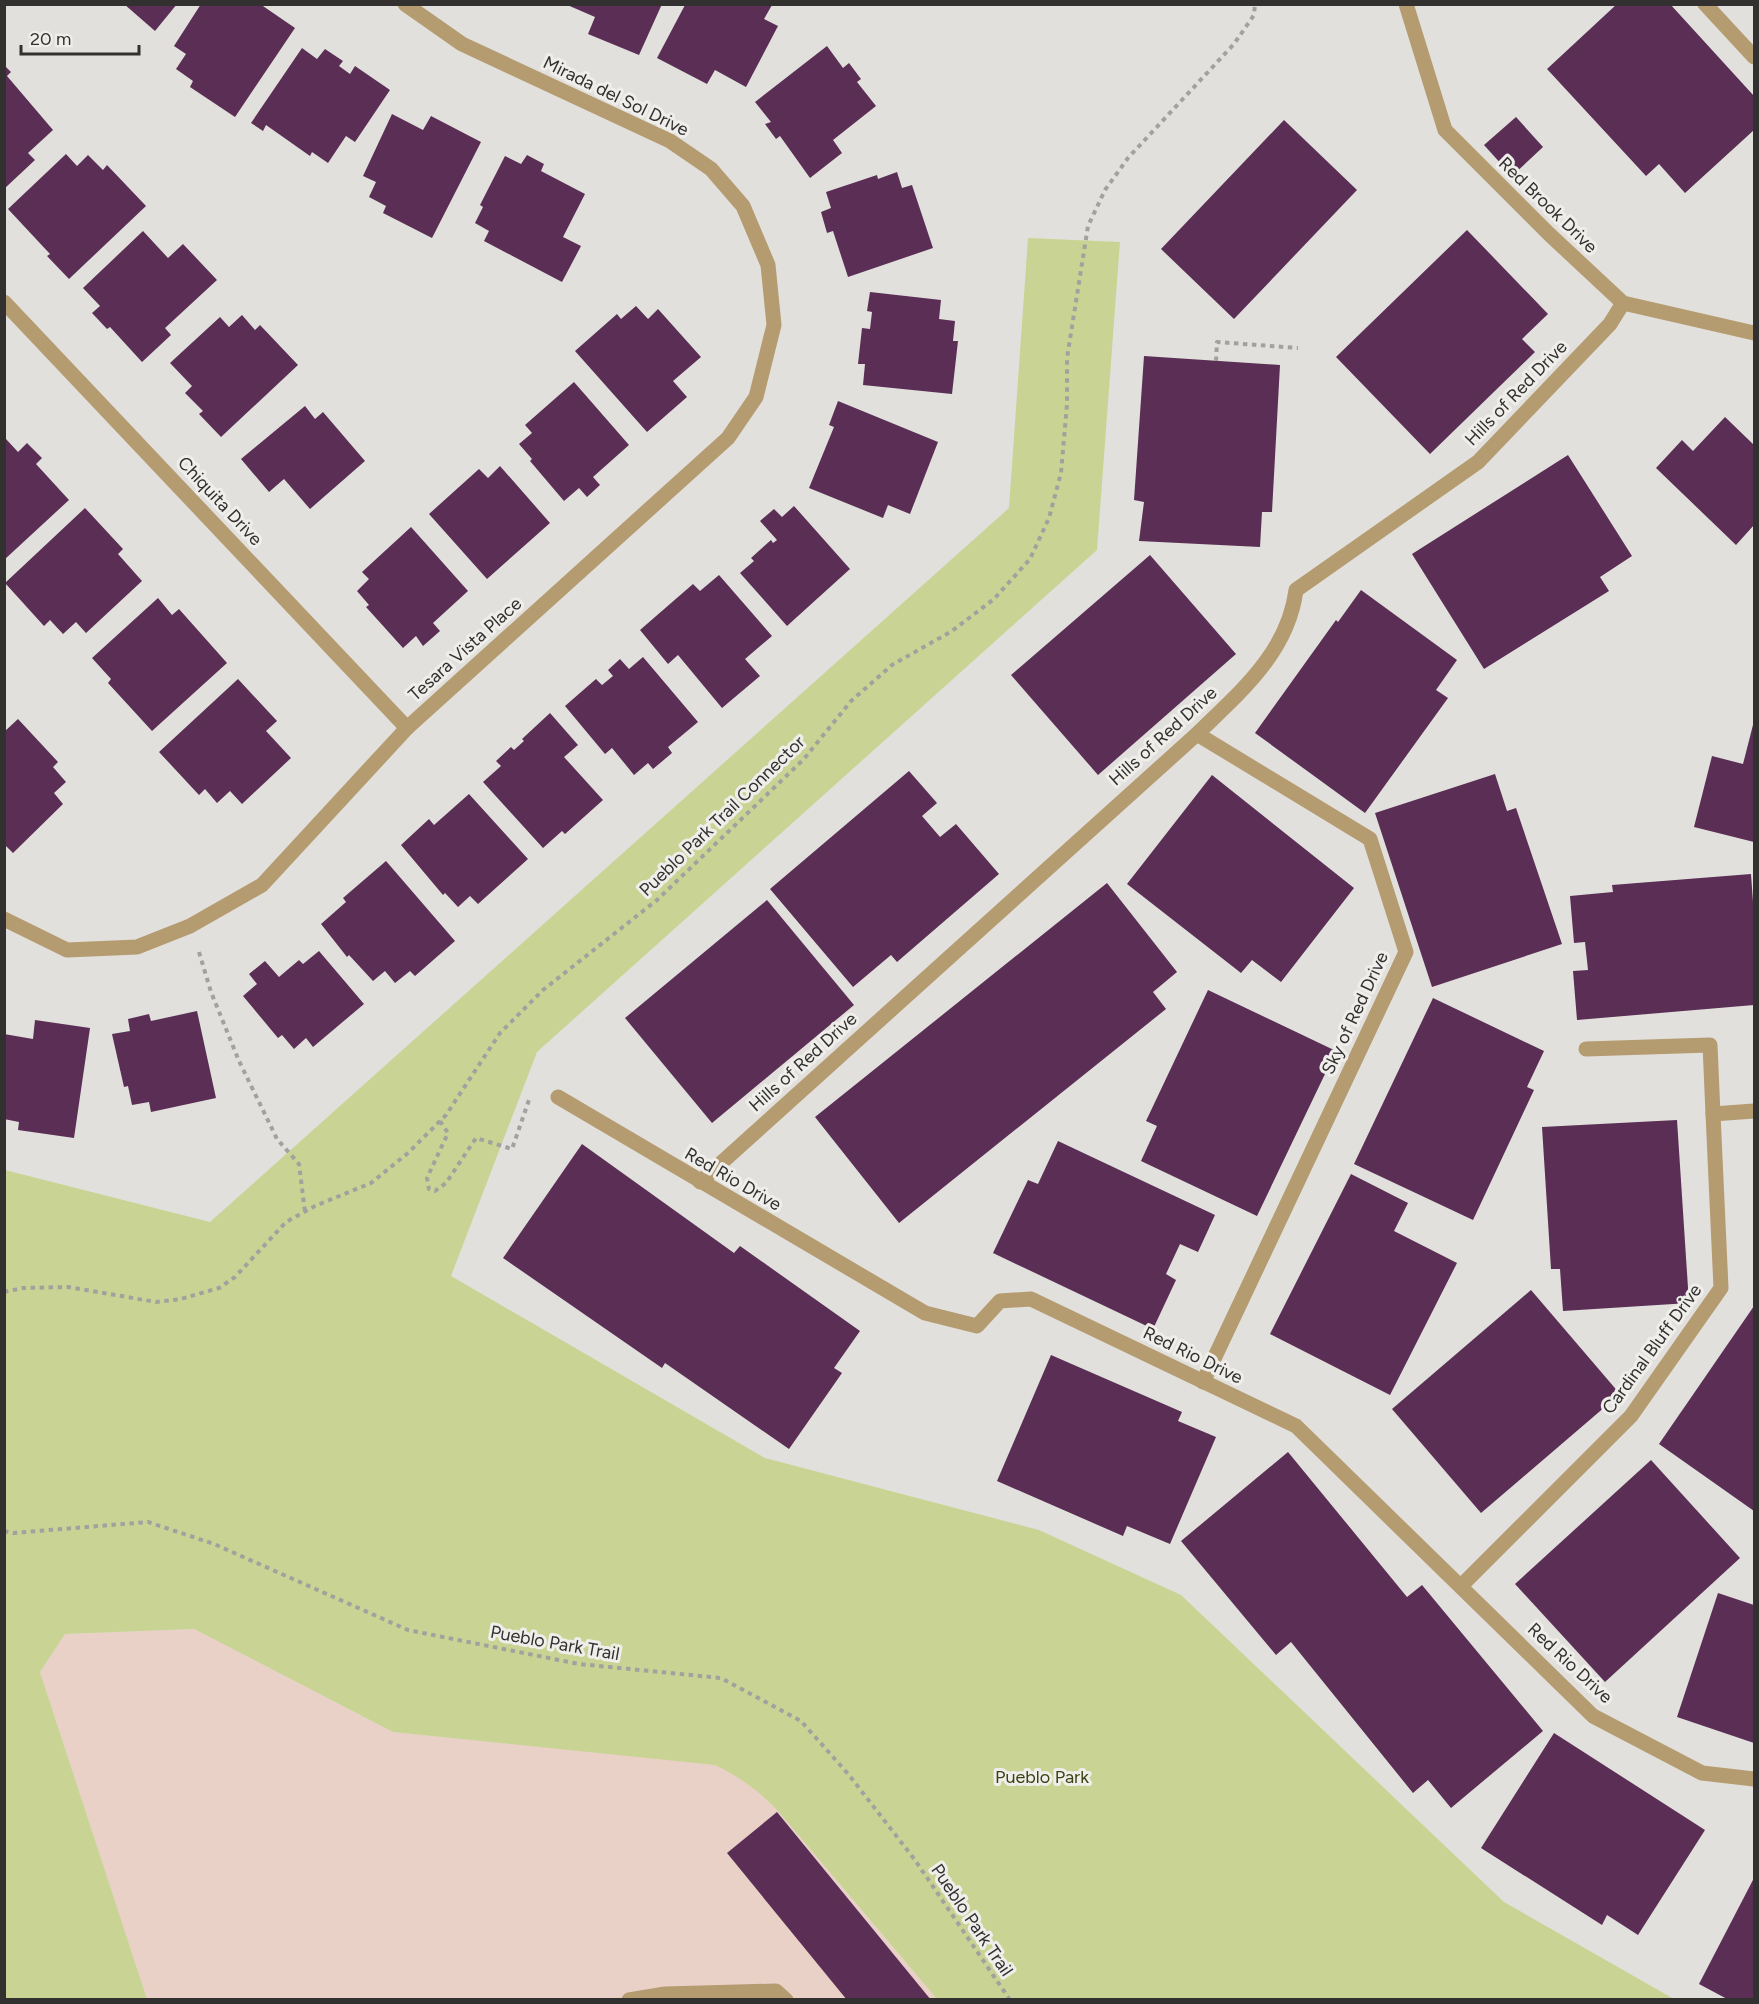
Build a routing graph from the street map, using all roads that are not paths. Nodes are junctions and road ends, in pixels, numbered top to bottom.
1 (405, 4) edge
2 (1406, 4) edge
3 (1705, 4) edge
4 (1755, 57) edge
5 (768, 265) joint
6 (4, 302) edge
7 (1623, 303) junction
8 (1755, 333) edge
9 (407, 728) junction
10 (1197, 734) junction
11 (4, 919) edge
12 (1586, 1049) dead end
13 (558, 1097) dead end
14 (1755, 1111) edge
15 (1713, 1114) junction
16 (700, 1182) junction
17 (1203, 1382) junction
18 (1461, 1586) junction
19 (1755, 1779) edge
20 (629, 2000) edge
21 (786, 2000) edge

1 - 5 street, Mirada del Sol Drive
2 - 7 street, Red Brook Drive
3 - 4 street
5 - 9 street, Tesara Vista Place
6 - 9 street, Chiquita Drive
7 - 8 street
7 - 10 street, Hills of Red Drive
9 - 11 street, Tesara Vista Place
10 - 16 street, Hills of Red Drive
10 - 17 street, Sky of Red Drive
12 - 15 street, Cardinal Bluff Drive
13 - 16 street, Red Rio Drive
14 - 15 street
15 - 18 street, Cardinal Bluff Drive
16 - 17 street, Red Rio Drive
17 - 18 street, Red Rio Drive
18 - 19 street, Red Rio Drive
20 - 21 street

